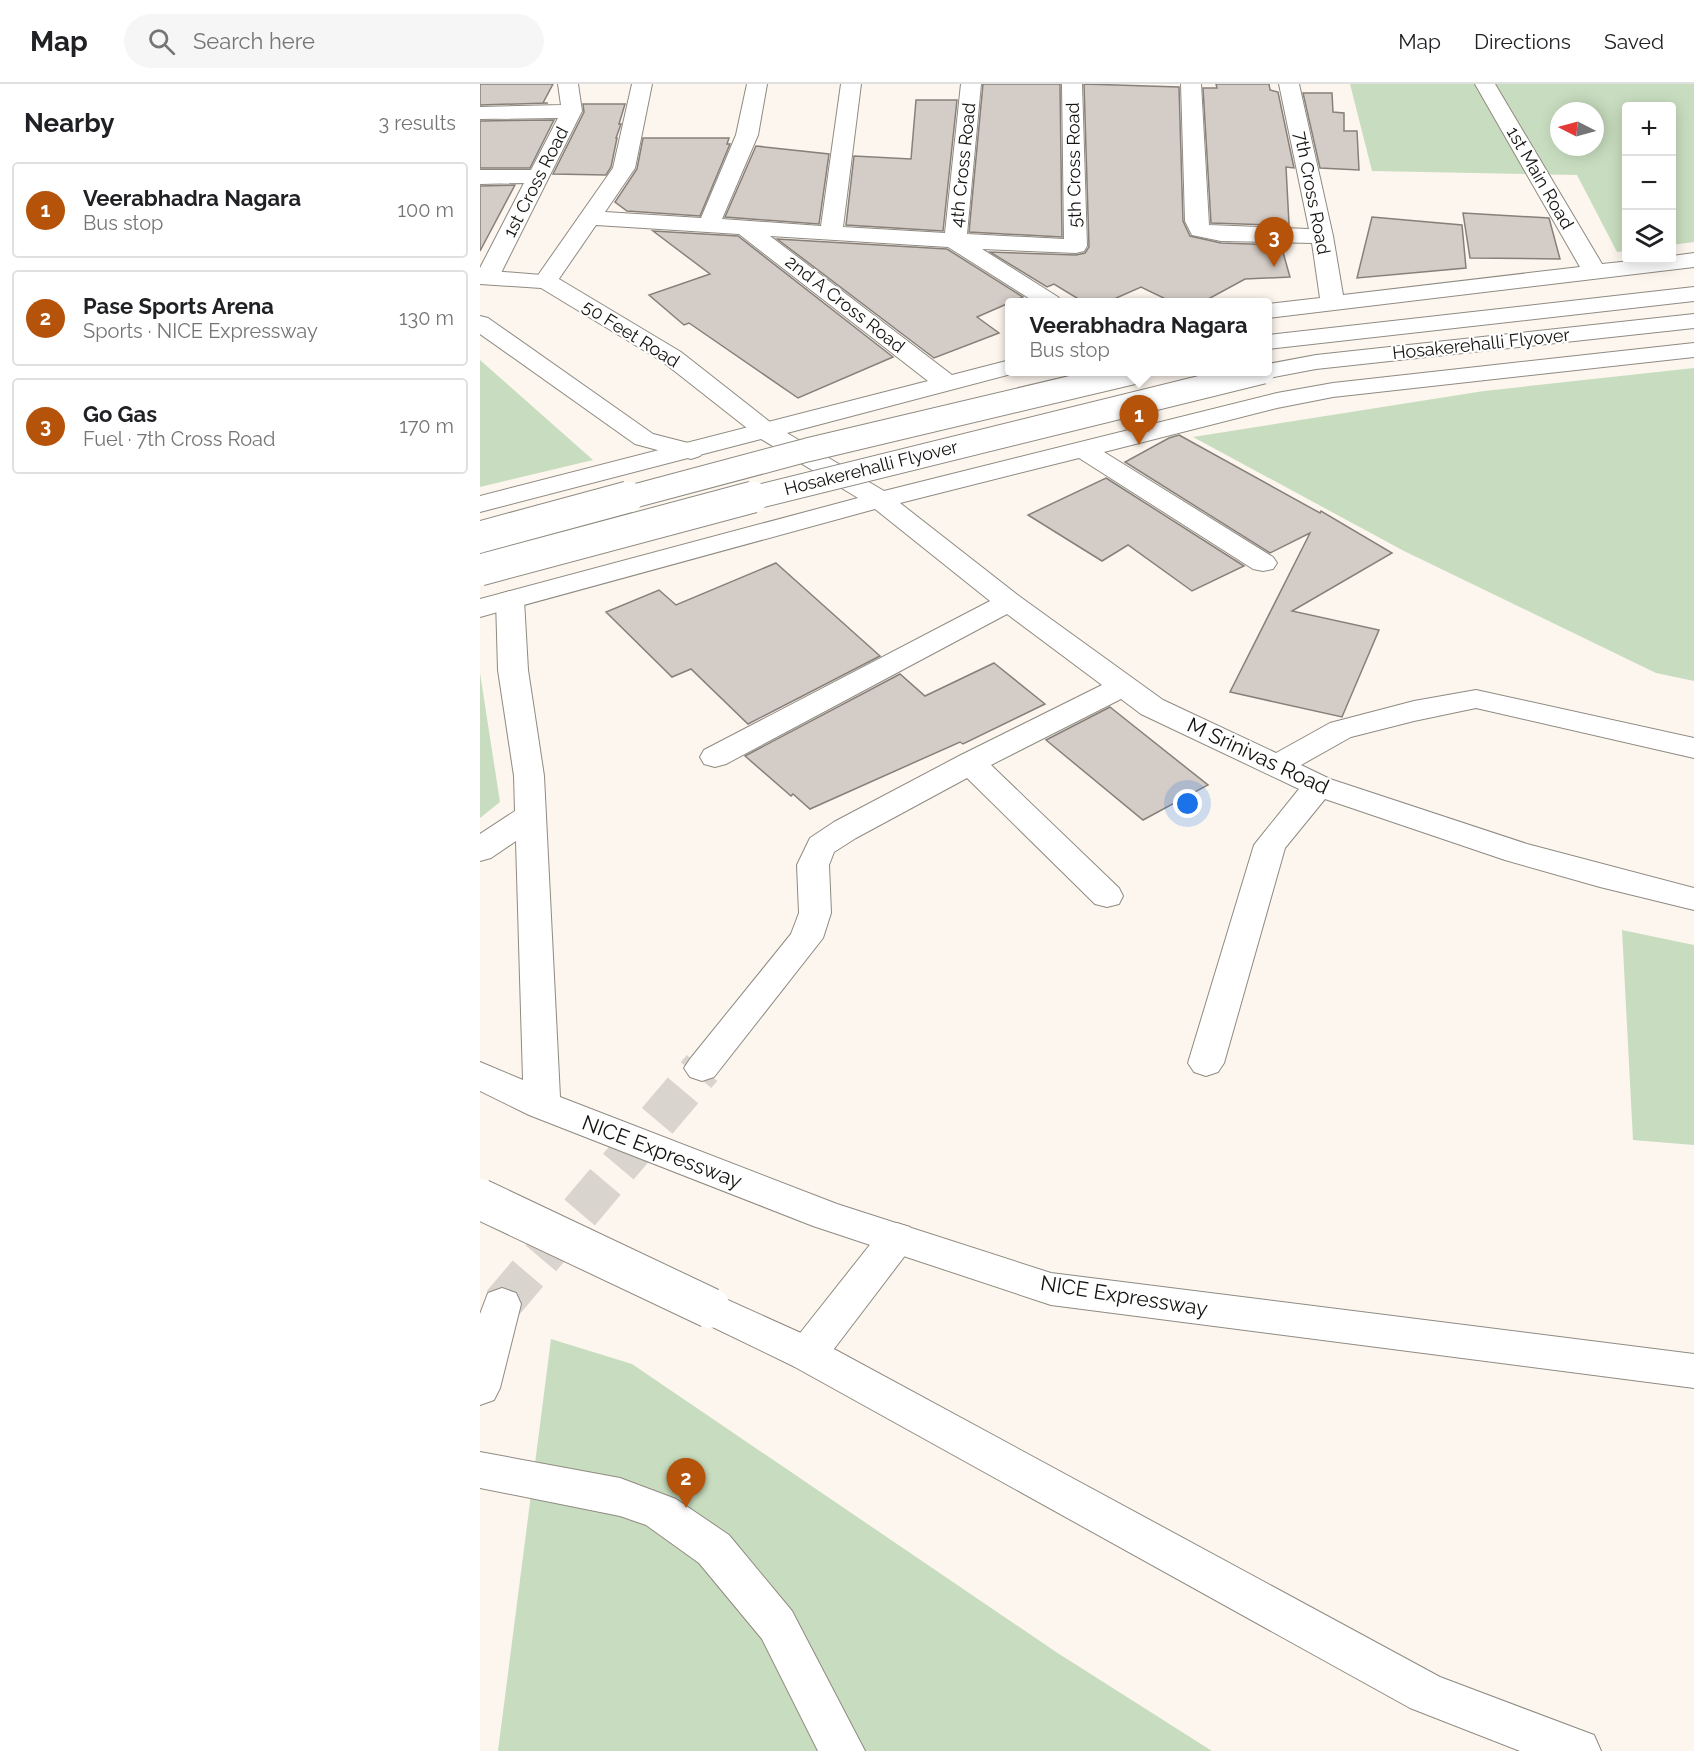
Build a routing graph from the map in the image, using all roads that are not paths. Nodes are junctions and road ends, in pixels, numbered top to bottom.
1 (568, 84) edge
2 (642, 84) edge
3 (757, 84) edge
4 (851, 84) edge
5 (970, 84) edge
6 (1072, 84) edge
7 (1191, 84) edge
8 (1289, 84) edge
9 (1485, 84) edge
10 (572, 111) junction
11 (480, 113) edge
12 (540, 176) junction
13 (480, 177) edge
14 (589, 218) junction
15 (709, 224) junction
16 (743, 226) junction
17 (831, 232) junction
18 (1322, 236) junction
19 (955, 242) junction
20 (1694, 261) edge
21 (1595, 272) junction
22 (484, 277) edge
23 (546, 281) junction
24 (1694, 294) edge
25 (1042, 298) edge
26 (1332, 302) junction
27 (1272, 310) edge
28 (1694, 321) edge
29 (480, 323) edge
30 (1272, 342) edge
31 (1694, 350) edge
32 (1005, 368) edge
33 (1272, 370) edge
34 (1119, 376) edge
35 (1247, 376) edge
36 (947, 383) junction
37 (766, 431) junction
38 (1082, 449) junction
39 (691, 451) junction
40 (880, 500) junction
41 (480, 504) edge
42 (480, 537) edge
43 (1263, 563) dead end
44 (480, 570) edge
45 (510, 600) junction
46 (1009, 602) junction
47 (480, 608) edge
48 (1123, 686) junction
49 (1694, 748) edge
50 (716, 757) dead end
51 (970, 763) junction
52 (1275, 767) junction
53 (1319, 786) junction
54 (529, 816) junction
55 (480, 850) edge
56 (1107, 896) dead end
57 (1694, 898) edge
58 (1206, 1064) dead end
59 (702, 1068) tunnel mouth
60 (480, 1075) edge
61 (542, 1105) junction
62 (480, 1199) edge
63 (897, 1238) junction
64 (502, 1304) tunnel mouth
65 (807, 1354) junction
66 (1694, 1371) edge
67 (480, 1388) edge
68 (480, 1470) edge
69 (842, 1751) edge
70 (1578, 1751) edge

1 - 10 main road, 1st Cross Road
2 - 14 main road
3 - 15 main road
4 - 17 main road
5 - 19 main road, 4th Cross Road
6 - 19 main road, 5th Cross Road
7 - 18 main road
8 - 18 main road, 7th Cross Road
9 - 21 main road, 1st Main Road
10 - 11 main road
10 - 12 main road, 1st Cross Road
12 - 13 main road
12 - 22 main road, 1st Cross Road
14 - 15 main road
14 - 23 main road
15 - 16 main road
16 - 17 main road
16 - 36 main road, 2nd A Cross Road
17 - 19 main road
18 - 26 main road, 7th Cross Road
19 - 25 main road, 4th Cross Road
20 - 21 main road
21 - 26 main road
22 - 23 main road, 50 Feet Road
23 - 37 main road, 50 Feet Road
24 - 30 main road, Hosakerehalli Flyover
26 - 27 main road
28 - 33 main road, Hosakerehalli Flyover
29 - 39 main road
31 - 38 main road
32 - 36 main road
34 - 42 main road, Hosakerehalli Flyover, bridge
35 - 44 main road, Hosakerehalli Flyover, bridge
36 - 37 main road
37 - 39 main road
37 - 40 main road, 50 Feet Road
38 - 40 main road
38 - 43 main road
39 - 41 main road
40 - 45 main road
40 - 46 main road, M Srinivas Road
45 - 47 main road
45 - 54 main road
46 - 48 main road, M Srinivas Road
46 - 50 main road
48 - 51 main road
48 - 52 main road, M Srinivas Road
49 - 52 main road
51 - 56 main road
51 - 59 main road
52 - 53 main road, M Srinivas Road
53 - 57 main road, M Srinivas Road
53 - 58 main road
54 - 55 main road
54 - 61 main road
60 - 61 main road, NICE Expressway
61 - 63 main road, NICE Expressway
62 - 65 main road, bridge
63 - 65 main road
63 - 66 main road, NICE Expressway
64 - 67 main road
65 - 70 main road
68 - 69 main road

